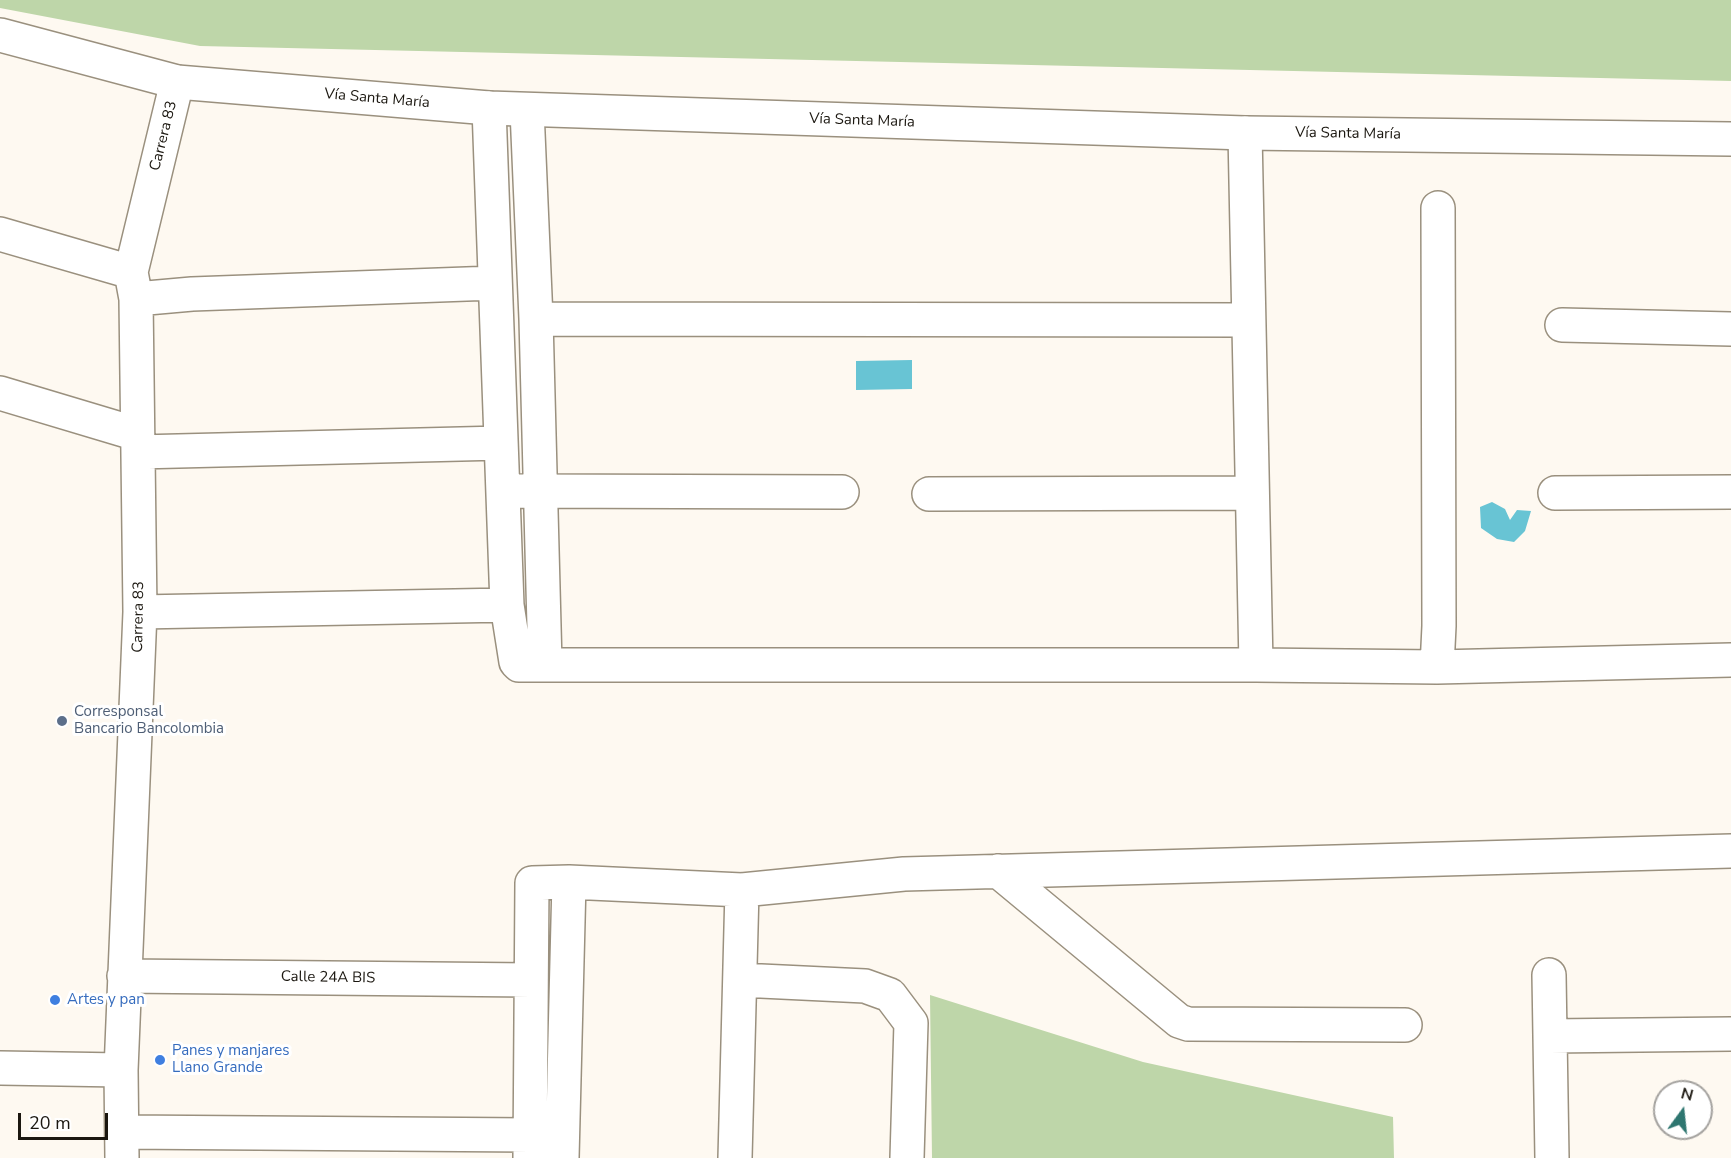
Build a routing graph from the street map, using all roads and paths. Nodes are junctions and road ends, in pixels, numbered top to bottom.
1 (0, 35) edge
2 (177, 82) junction
3 (489, 108) junction
4 (527, 110) junction
5 (1245, 133) junction
6 (1731, 139) edge
7 (1438, 208) dead end
8 (0, 234) edge
9 (494, 282) junction
10 (133, 286) junction
11 (536, 320) junction
12 (1247, 320) junction
13 (1562, 325) dead end
14 (1731, 329) edge
15 (0, 393) edge
16 (137, 443) junction
17 (501, 443) junction
18 (540, 490) junction
19 (503, 491) junction
20 (842, 492) dead end
21 (1731, 492) edge
22 (1252, 493) junction
23 (1555, 493) dead end
24 (929, 494) dead end
25 (507, 605) junction
26 (140, 612) junction
27 (1731, 660) edge
28 (545, 664) junction
29 (1256, 665) junction
30 (1437, 667) junction
31 (1731, 851) edge
32 (998, 871) junction
33 (569, 882) junction
34 (742, 890) junction
35 (1549, 975) dead end
36 (124, 976) junction
37 (531, 980) junction
38 (740, 980) junction
39 (1405, 1025) dead end
40 (1731, 1034) edge
41 (1550, 1036) junction
42 (0, 1068) edge
43 (121, 1070) junction
44 (122, 1145) edge
45 (530, 1146) edge
46 (562, 1158) edge
47 (735, 1158) edge
48 (908, 1158) edge
49 (1552, 1158) edge

1 - 2 street, Vía Santa María
2 - 3 street, Vía Santa María
2 - 10 street, Carrera 83
3 - 4 street, Vía Santa María
3 - 9 street
4 - 5 street, Vía Santa María
4 - 11 street
5 - 6 street, Vía Santa María
5 - 12 street
7 - 30 street
8 - 10 street
9 - 10 street
9 - 17 street
10 - 16 street, Carrera 83
11 - 12 street
11 - 18 street
12 - 22 street
13 - 14 street
15 - 16 street
16 - 17 street
16 - 26 street, Carrera 83
17 - 19 street
18 - 19 street
18 - 20 street
18 - 28 street
19 - 25 street
21 - 23 street
22 - 24 street
22 - 29 street
25 - 26 street
25 - 28 street
26 - 36 street, Carrera 83
27 - 30 street
28 - 29 street
29 - 30 street
31 - 32 street
32 - 34 street
32 - 39 street
33 - 34 street
33 - 37 street
33 - 46 street
34 - 38 street
35 - 41 street
36 - 37 street, Calle 24A BIS
36 - 43 street, Carrera 83
37 - 45 street
38 - 47 street
38 - 48 street
40 - 41 street
41 - 49 street
42 - 43 street
43 - 44 street, Carrera 83
44 - 45 street

